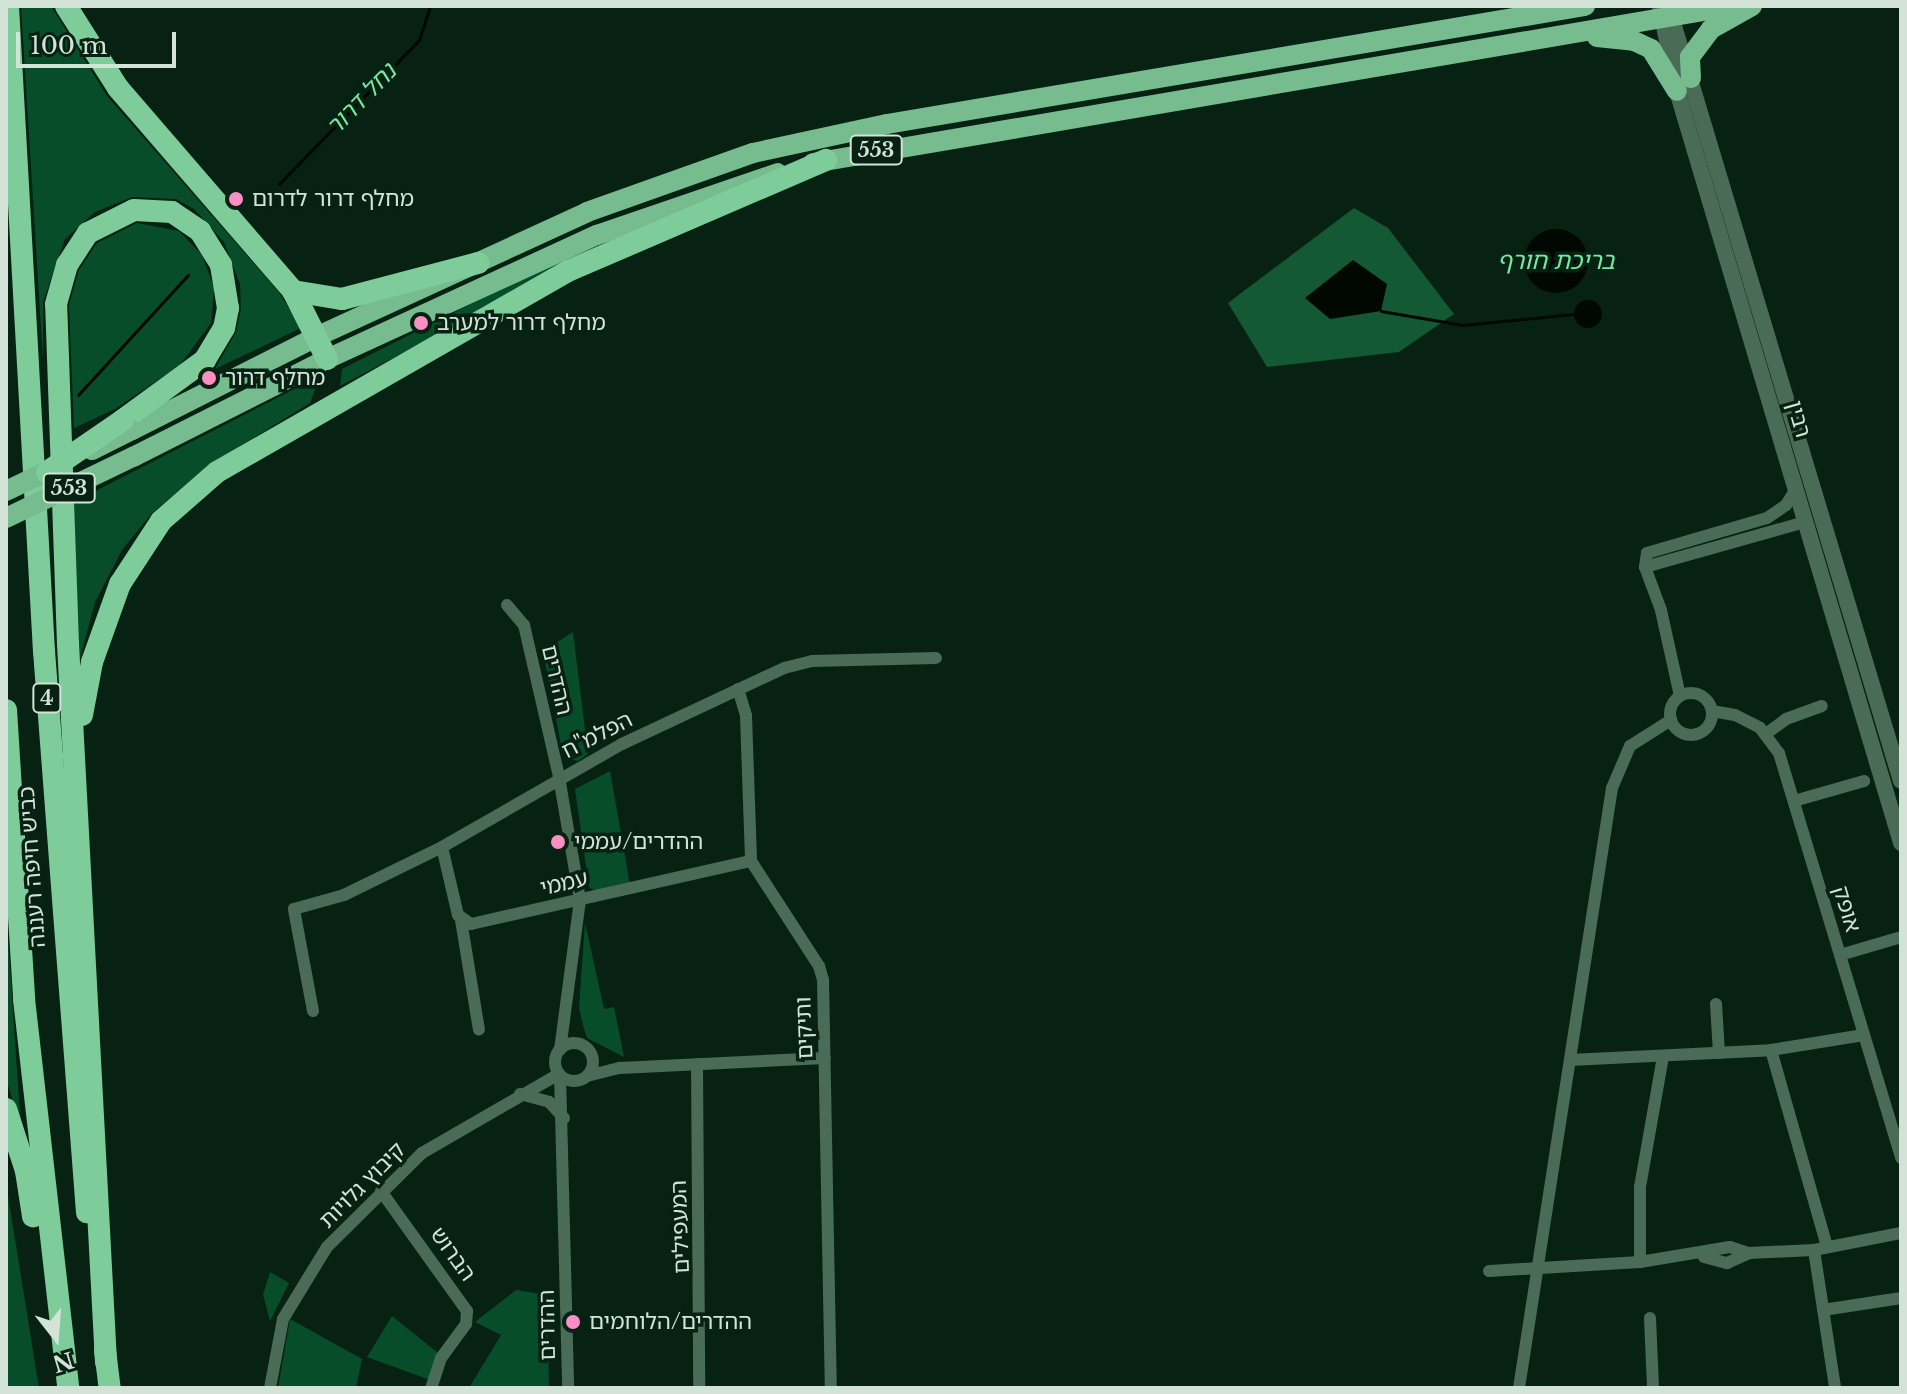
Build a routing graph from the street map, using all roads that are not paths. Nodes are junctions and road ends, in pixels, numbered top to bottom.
1 (8, 6) edge
2 (66, 6) edge
3 (1555, 6) edge
4 (1585, 6) edge
5 (1732, 6) edge
6 (1752, 6) edge
7 (1665, 11) edge
8 (1518, 15) junction
9 (1565, 35) junction
10 (1684, 84) junction
11 (826, 160) junction
12 (478, 263) junction
13 (293, 291) junction
14 (318, 336) junction
15 (327, 359) junction
16 (127, 425) junction
17 (47, 472) joint
18 (1796, 489) junction
19 (6, 491) edge
20 (6, 518) edge
21 (1805, 522) junction
22 (1649, 561) junction
23 (507, 605) dead end
24 (936, 658) dead end
25 (738, 689) junction
26 (1687, 695) junction
27 (1822, 706) dead end
28 (6, 710) edge
29 (1712, 711) junction
30 (1671, 720) junction
31 (1767, 733) junction
32 (559, 777) junction
33 (1864, 781) dead end
34 (1901, 781) edge
35 (1794, 801) junction
36 (1901, 843) edge
37 (442, 847) junction
38 (751, 861) junction
39 (580, 900) junction
40 (85, 920) junction
41 (461, 920) junction
42 (1901, 937) edge
43 (1840, 955) junction
44 (1716, 1004) dead end
45 (569, 1006) junction
46 (313, 1011) dead end
47 (479, 1030) dead end
48 (1864, 1035) junction
49 (560, 1050) junction
50 (1771, 1050) junction
51 (588, 1051) junction
52 (1719, 1053) junction
53 (1663, 1056) junction
54 (825, 1058) junction
55 (1570, 1060) junction
56 (697, 1064) junction
57 (620, 1068) junction
58 (560, 1074) junction
59 (582, 1078) junction
60 (520, 1094) junction
61 (1901, 1105) edge
62 (6, 1109) edge
63 (1886, 1109) junction
64 (564, 1118) junction
65 (1901, 1158) edge
66 (381, 1191) junction
67 (1901, 1226) edge
68 (1901, 1233) edge
69 (1871, 1237) junction
70 (1821, 1248) junction
71 (1640, 1262) junction
72 (1537, 1268) junction
73 (1489, 1271) dead end
74 (1901, 1298) edge
75 (1823, 1310) junction
76 (1650, 1318) dead end
77 (106, 1362) junction
78 (61, 1388) edge
79 (68, 1388) edge
80 (110, 1388) edge
81 (270, 1388) edge
82 (431, 1388) edge
83 (568, 1388) edge
84 (699, 1388) edge
85 (831, 1388) edge
86 (1519, 1388) edge
87 (1653, 1388) edge
88 (1835, 1388) edge

1 - 77 highway, כביש חיפה רעננה / 4
2 - 13 highway
3 - 8 street
4 - 8 main road, 553
5 - 7 main road, 553
6 - 10 main road
7 - 9 main road, 553
7 - 10 street, רבין
8 - 12 main road, 553
9 - 10 main road
9 - 11 main road, 553
10 - 18 street, רבין
10 - 34 street, רבין
11 - 15 main road, 553
11 - 40 highway
12 - 13 highway
12 - 14 main road, 553
13 - 14 highway
14 - 15 highway
14 - 16 main road, 553
15 - 20 main road, 553, bridge
16 - 17 highway, bridge
16 - 40 highway
17 - 19 main road, 553, bridge
18 - 21 street, רבין
18 - 22 street
21 - 22 street
21 - 36 street, רבין
22 - 26 street
23 - 32 street, ההדרים
24 - 25 street, הפלמ"ח
25 - 32 street, הפלמ"ח
25 - 38 street
26 - 29 street
26 - 30 street
27 - 31 street
28 - 79 highway, כביש חיפה רעננה / 4
29 - 30 street
29 - 31 street
30 - 55 street
31 - 35 street, אופק
32 - 37 street, הפלמ"ח
32 - 39 street, ההדרים
33 - 35 street
35 - 43 street, אופק
37 - 41 street
37 - 46 street, הפלמ"ח
38 - 39 street, עממי
38 - 54 street, ותיקים
39 - 41 street, עממי
39 - 45 street, ההדרים
40 - 77 highway
41 - 47 street
42 - 43 street
43 - 48 street, אופק
44 - 52 street
45 - 49 street, ההדרים
45 - 51 street, ההדרים
48 - 50 street
48 - 63 street, אופק
49 - 51 street
49 - 58 street
50 - 52 street
50 - 70 street
51 - 57 street
51 - 59 street
52 - 53 street
53 - 55 street
53 - 71 street
54 - 56 street
54 - 85 street, ותיקים
55 - 72 street
56 - 57 street
56 - 84 street, המעפילים
57 - 59 street
58 - 59 street
58 - 60 street, קיבוץ גלויות
58 - 64 street, ההדרים
59 - 64 street, ההדרים
60 - 64 street
60 - 66 street, קיבוץ גלויות
61 - 63 street
62 - 78 highway
63 - 65 street, אופק
64 - 83 street, ההדרים
66 - 81 street, קיבוץ גלויות
66 - 82 street, הברוש
67 - 69 street
68 - 69 street
69 - 70 street
70 - 71 street
70 - 75 street
71 - 72 street
72 - 73 street
72 - 86 street
74 - 75 street
75 - 88 street
76 - 87 street
77 - 80 highway, כביש חיפה רעננה / 4

